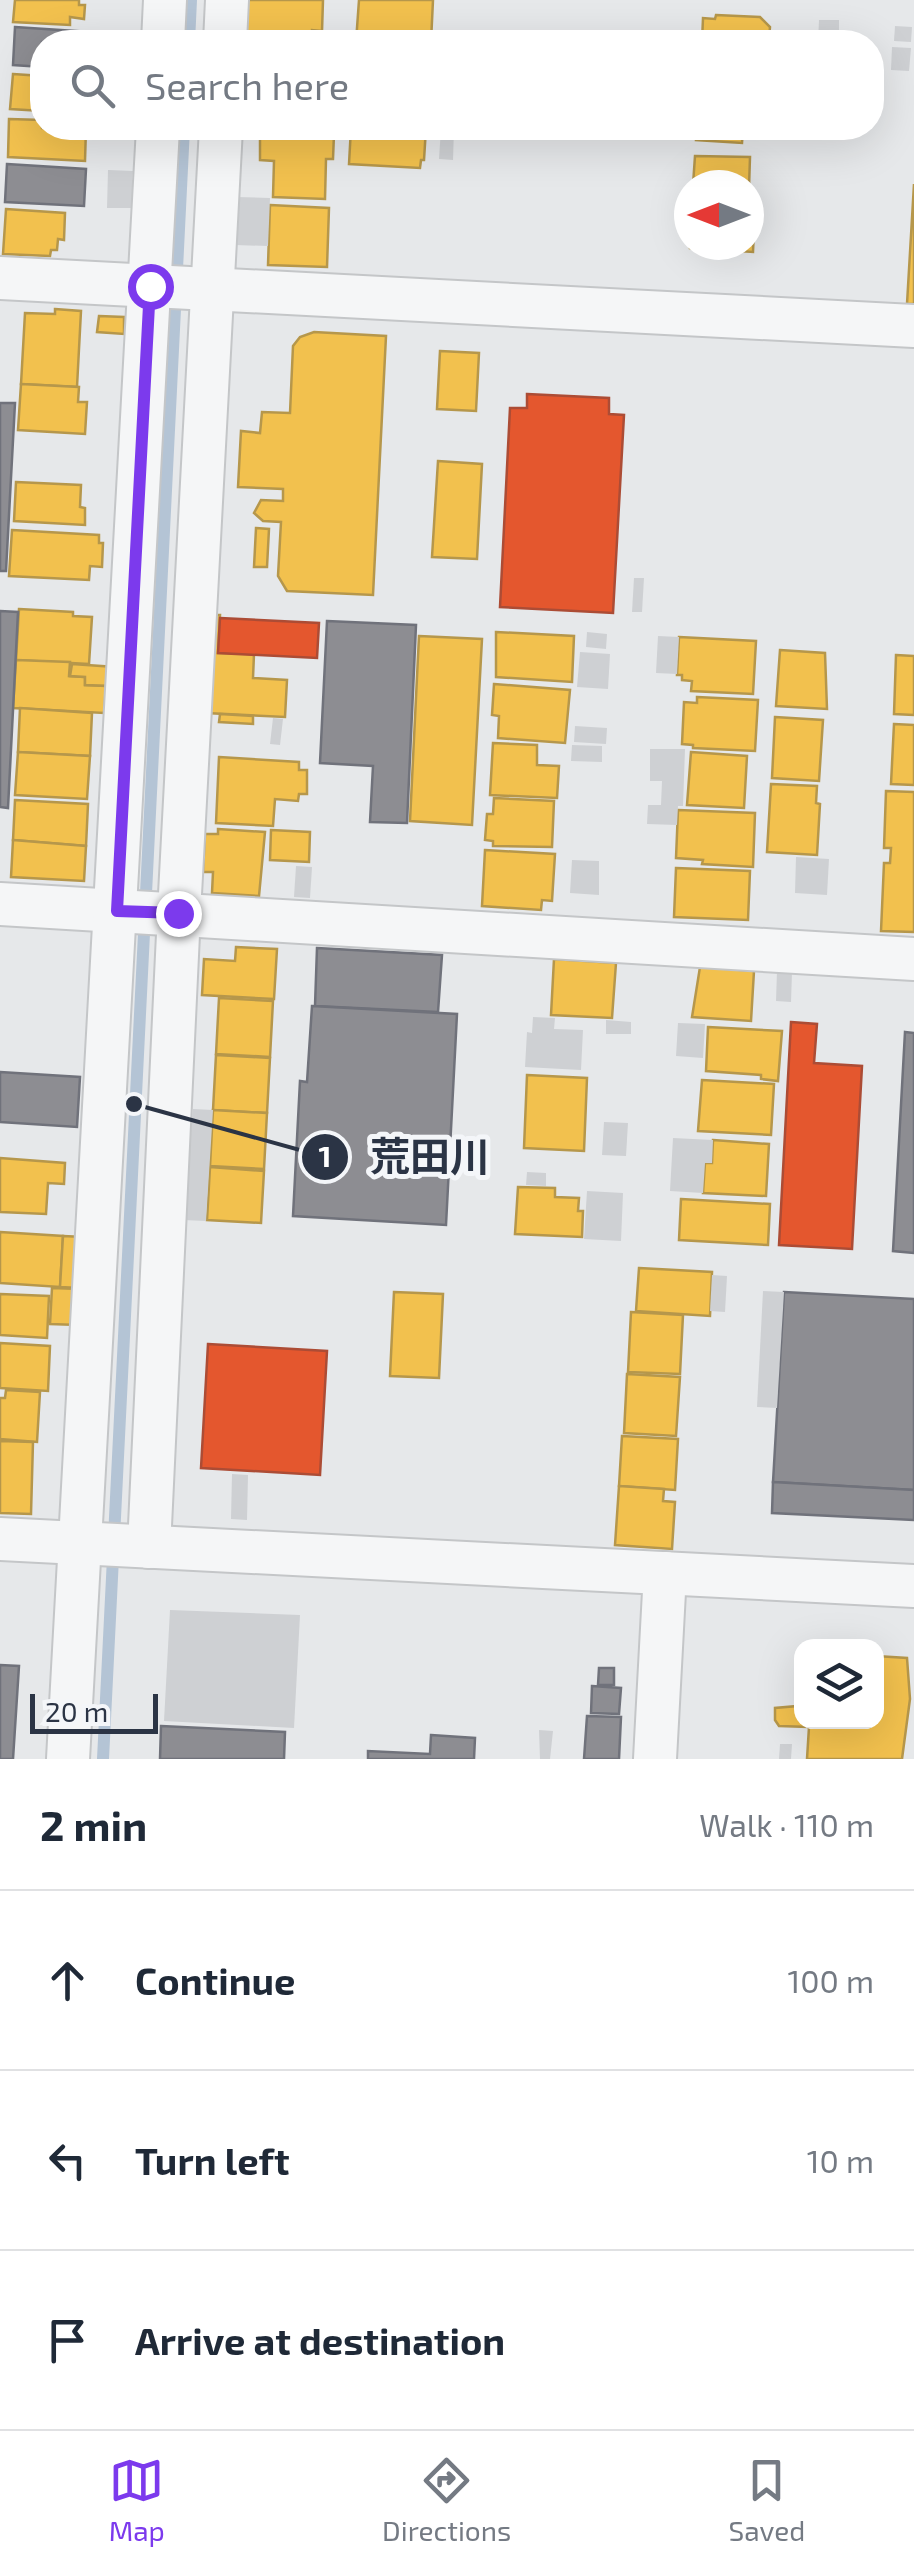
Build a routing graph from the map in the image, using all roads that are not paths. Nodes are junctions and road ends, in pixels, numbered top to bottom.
1 (165, 0) edge
2 (227, 0) edge
3 (164, 30) edge
4 (226, 30) edge
5 (158, 140) edge
6 (221, 140) edge
7 (0, 278) edge
8 (155, 286) junction
9 (210, 290) junction
10 (914, 326) edge
11 (0, 904) edge
12 (121, 911) junction
13 (174, 913) junction
14 (914, 959) edge
15 (0, 1539) edge
16 (113, 1545) junction
17 (665, 1573) junction
18 (914, 1586) edge
19 (68, 1759) edge
20 (655, 1759) edge

1 - 3 street
2 - 4 street
5 - 8 street
6 - 9 street
7 - 8 street
8 - 9 street
8 - 12 street
9 - 10 street
9 - 13 street
11 - 12 street
12 - 13 street
12 - 16 street
13 - 14 street
13 - 16 street
15 - 16 street
16 - 17 street
16 - 19 street
17 - 18 street
17 - 20 street

